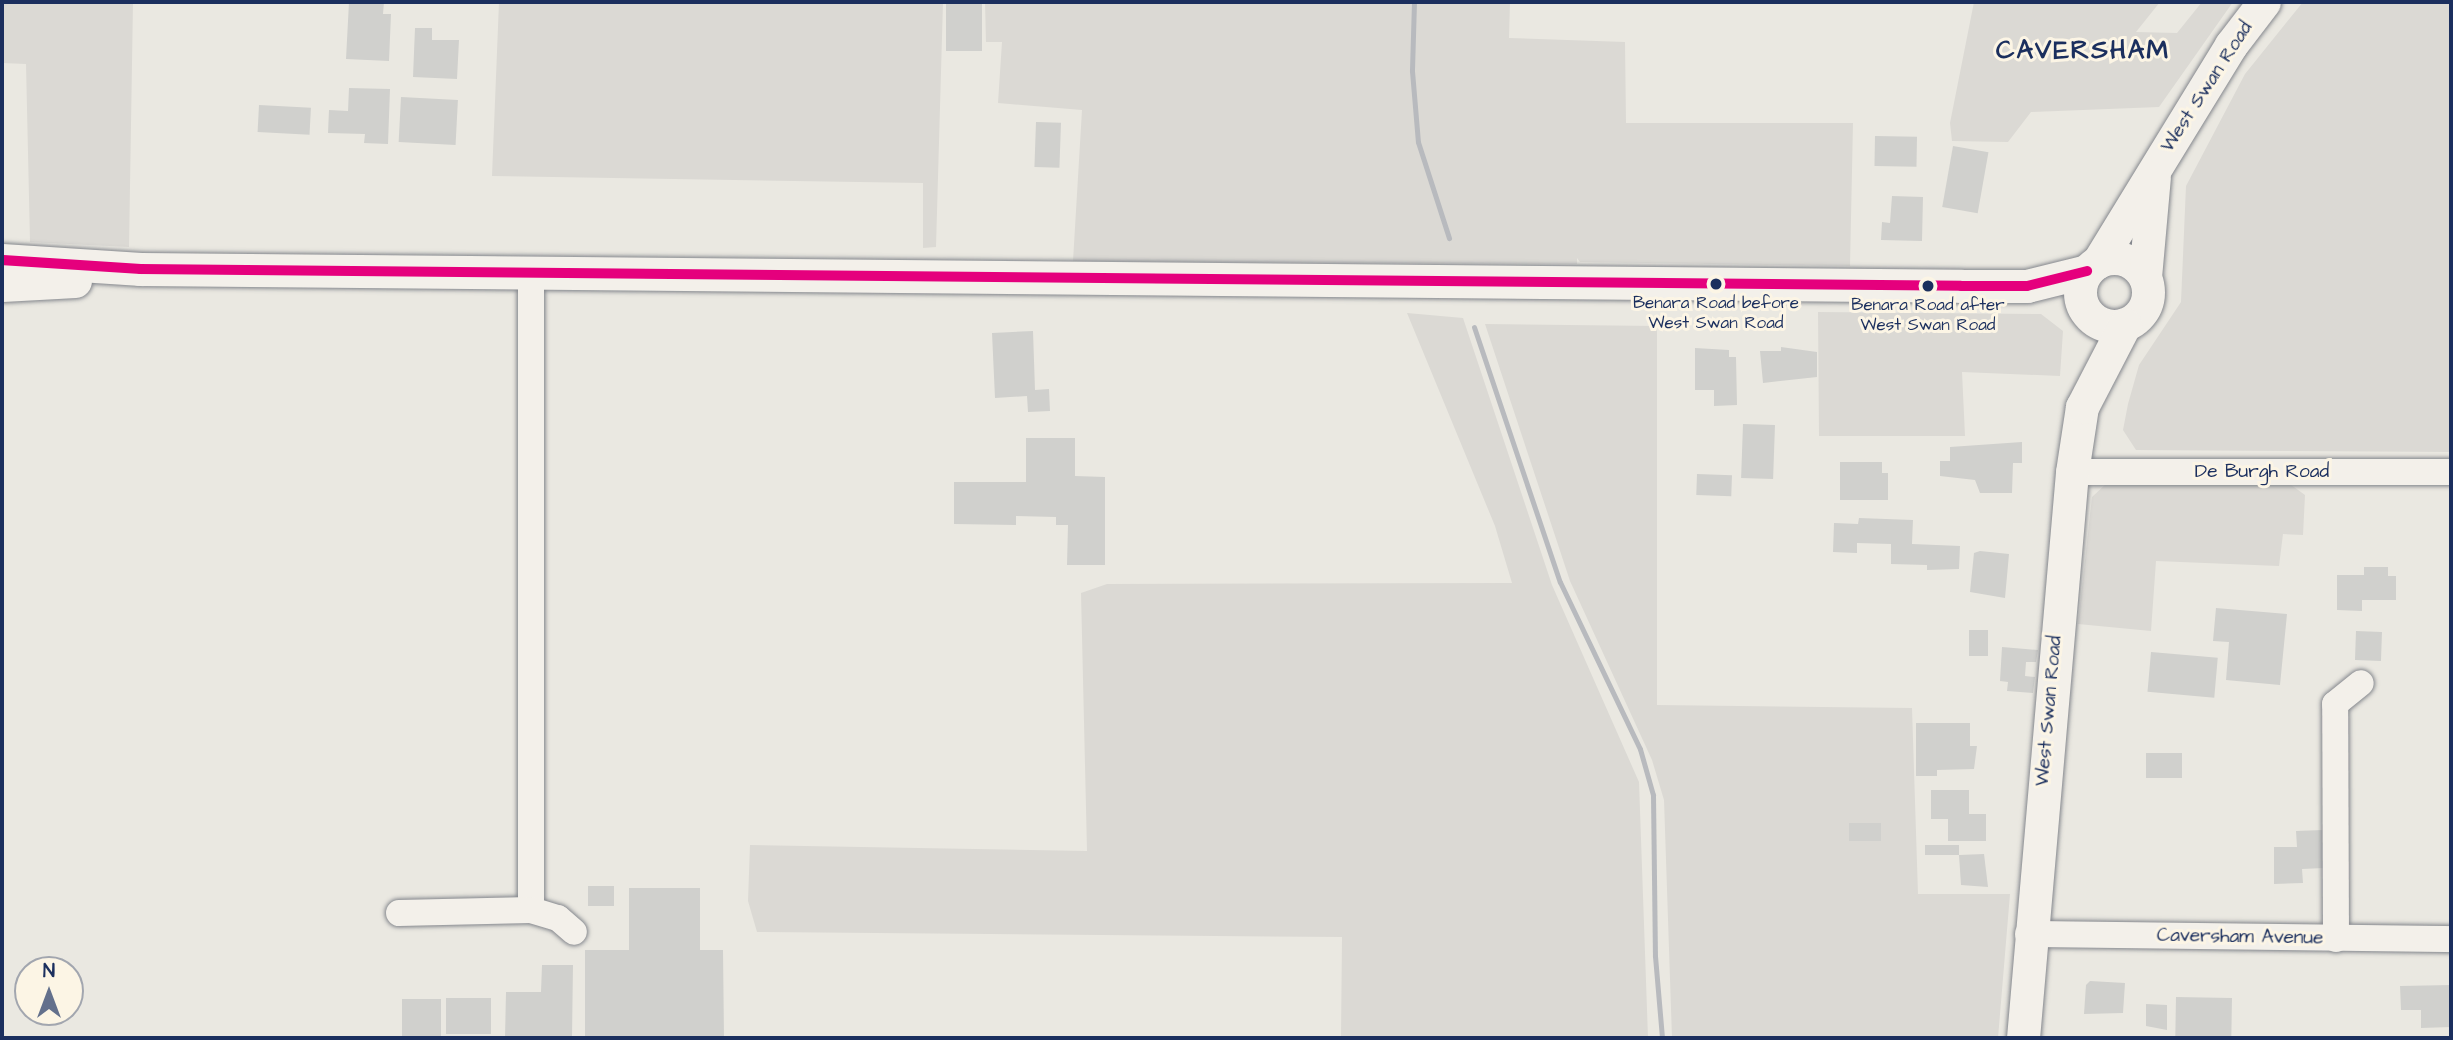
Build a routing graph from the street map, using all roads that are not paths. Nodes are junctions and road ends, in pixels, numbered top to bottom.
1 (2264, 2) edge
2 (2154, 175) junction
3 (2, 260) edge
4 (2093, 267) junction
5 (140, 269) junction
6 (531, 270) junction
7 (2145, 277) junction
8 (2, 285) edge
9 (2026, 286) junction
10 (2087, 311) junction
11 (2125, 324) junction
12 (2091, 387) junction
13 (2072, 472) junction
14 (2451, 472) edge
15 (2361, 683) dead end
16 (531, 910) junction
17 (399, 913) dead end
18 (574, 932) dead end
19 (2028, 934) junction
20 (2336, 939) junction
21 (2451, 939) edge
22 (2023, 1038) edge

1 - 2 main road, West Swan Road
2 - 4 main road, West Swan Road
2 - 7 main road, West Swan Road
3 - 5 main road
4 - 7 main road
4 - 9 main road
4 - 10 main road
5 - 6 main road
5 - 8 main road
6 - 9 main road
6 - 16 street
7 - 11 main road
9 - 10 main road
10 - 11 main road
10 - 12 main road, West Swan Road
11 - 12 main road, West Swan Road
12 - 13 main road, West Swan Road
13 - 14 street, De Burgh Road
13 - 19 main road, West Swan Road
15 - 20 street
16 - 17 street
16 - 18 street
19 - 20 street, Caversham Avenue
19 - 22 main road, West Swan Road
20 - 21 street, Caversham Avenue

